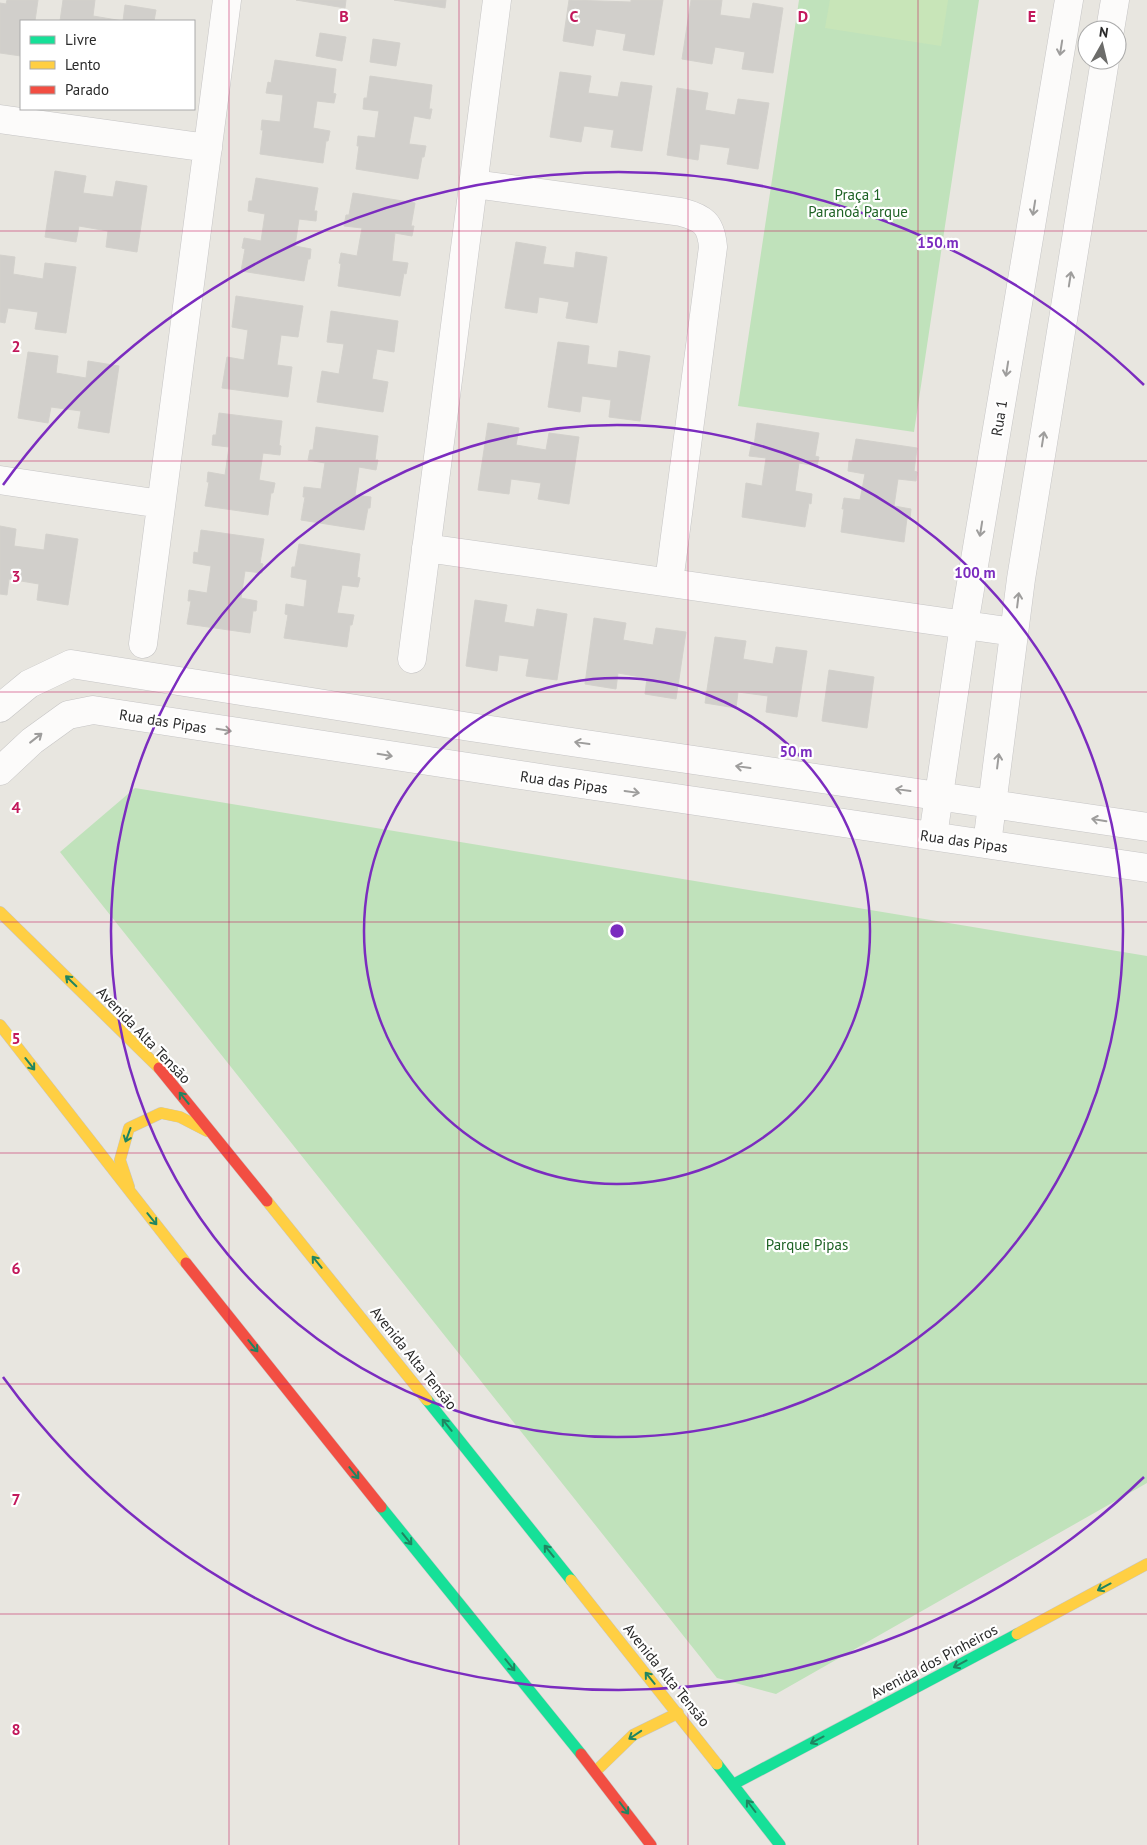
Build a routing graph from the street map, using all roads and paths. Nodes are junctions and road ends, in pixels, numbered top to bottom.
1 (227, 0) edge
2 (497, 0) edge
3 (1069, 0) edge
4 (1115, 0) edge
5 (1112, 20) edge
6 (1103, 70) edge
7 (0, 119) edge
8 (208, 148) junction
9 (474, 184) junction
10 (0, 480) edge
11 (161, 504) junction
12 (426, 548) junction
13 (669, 582) junction
14 (964, 625) junction
15 (1014, 632) junction
16 (143, 644) dead end
17 (412, 659) dead end
18 (0, 708) edge
19 (0, 770) edge
20 (939, 796) junction
21 (992, 804) junction
22 (1147, 827) edge
23 (933, 836) junction
24 (987, 844) junction
25 (1147, 868) edge
26 (0, 912) edge
27 (0, 1025) edge
28 (215, 1136) junction
29 (131, 1193) junction
30 (1147, 1564) edge
31 (678, 1713) junction
32 (596, 1771) junction
33 (734, 1784) junction
34 (651, 1845) edge
35 (780, 1845) edge

1 - 8 street
2 - 9 street
3 -> 14 street, Rua 1
4 - 5 street
15 -> 6 street
7 - 8 street
8 - 11 street
9 - 12 street
9 - 13 street
10 - 11 street
11 - 16 street
12 - 13 street
12 - 17 street
13 - 14 street
14 - 15 street
14 - 20 street, Rua 1
21 -> 15 street
20 -> 18 street
19 -> 23 street, Rua das Pipas
20 - 21 street
20 - 23 street, Rua 1
22 -> 21 street
21 - 24 street
23 - 24 street, Rua das Pipas
24 - 25 street, Rua das Pipas
28 -> 26 street, Avenida Alta Tensão
27 -> 29 street
28 -> 29 street
31 -> 28 street, Avenida Alta Tensão
29 -> 32 street
30 -> 33 street, Avenida dos Pinheiros
31 -> 32 street
31 - 33 street, Avenida Alta Tensão
32 -> 34 street
35 -> 33 street, Avenida Alta Tensão

